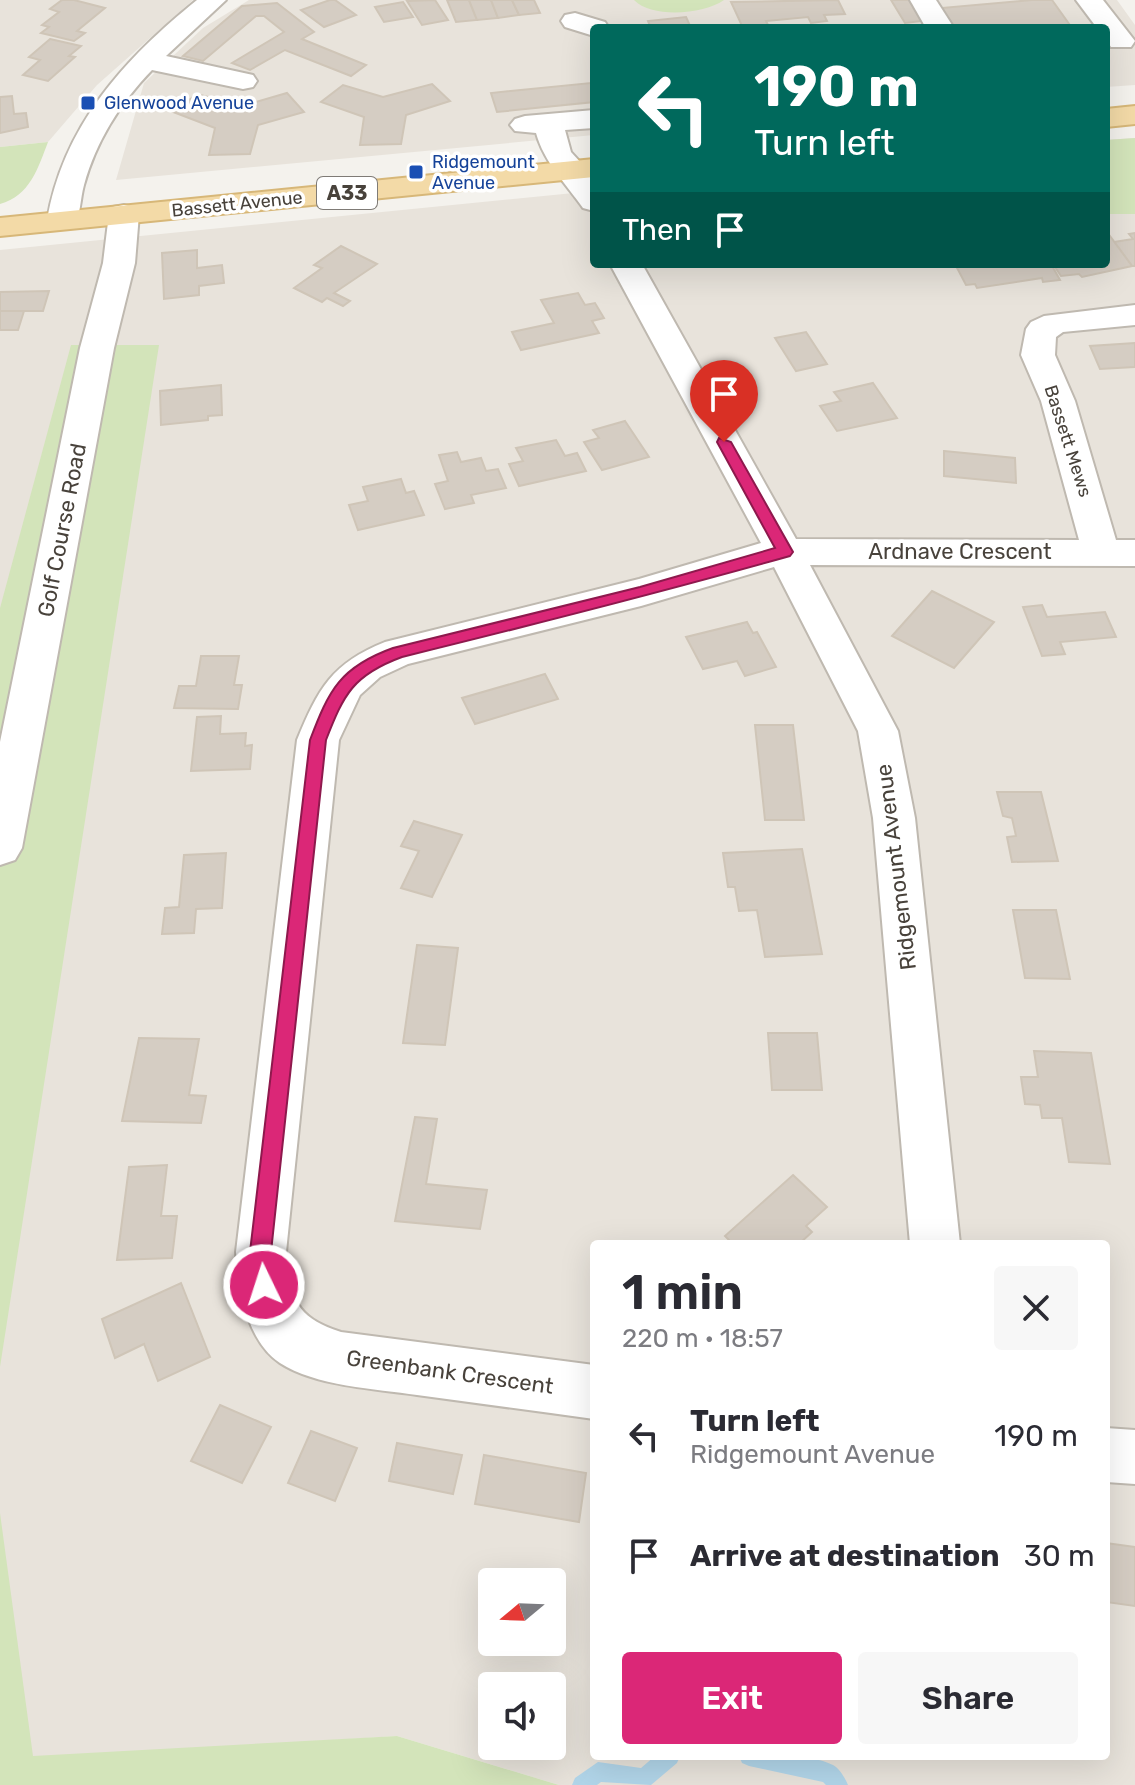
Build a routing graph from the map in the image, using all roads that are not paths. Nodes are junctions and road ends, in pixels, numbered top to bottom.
1 (213, 0) edge
2 (923, 0) edge
3 (1089, 0) edge
4 (938, 24) edge
5 (1108, 24) edge
6 (145, 60) junction
7 (243, 81) dead end
8 (1135, 115) edge
9 (1110, 118) edge
10 (590, 119) edge
11 (582, 170) edge
12 (590, 194) edge
13 (124, 214) junction
14 (62, 221) junction
15 (0, 227) edge
16 (628, 268) edge
17 (1135, 315) edge
18 (785, 552) junction
19 (1118, 552) edge
20 (0, 848) edge
21 (935, 1240) edge
22 (590, 1391) edge
23 (1110, 1455) edge
24 (1135, 1457) edge

1 - 6 street
2 - 4 street
3 - 5 street
6 - 7 street
6 - 14 street
8 - 9 main road
10 - 11 street
11 - 12 street
11 - 13 main road, Bassett Avenue / A33
13 - 14 main road, Bassett Avenue / A33
13 - 20 street, Golf Course Road
14 - 15 main road, Bassett Avenue / A33
16 - 18 street, Ridgemount Avenue
17 - 19 street, Bassett Mews
18 - 19 street, Ardnave Crescent
18 - 21 street, Ridgemount Avenue
18 - 22 street, Greenbank Crescent
23 - 24 street

